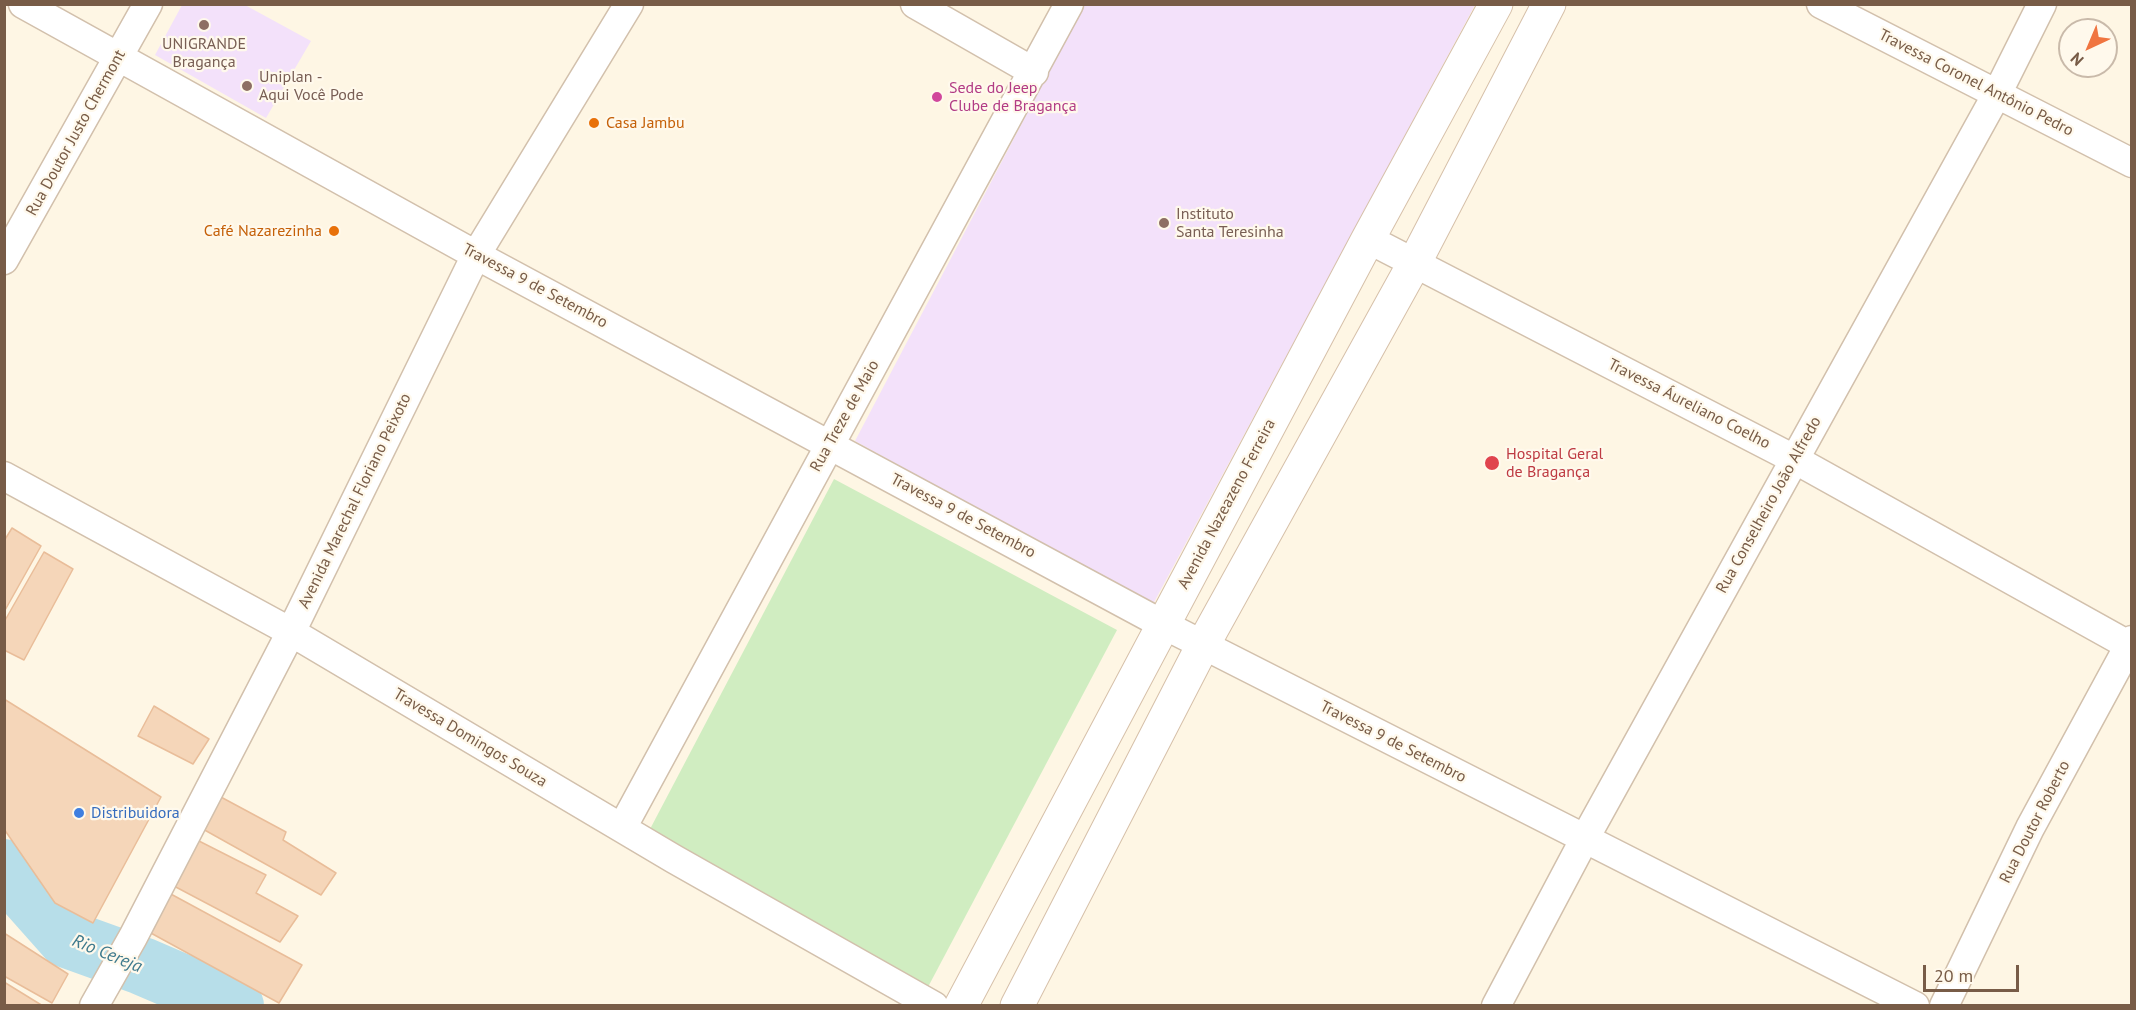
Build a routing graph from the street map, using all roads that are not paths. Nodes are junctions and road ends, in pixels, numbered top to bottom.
1 (23, 4) edge
2 (148, 4) edge
3 (629, 4) edge
4 (915, 4) edge
5 (1069, 4) edge
6 (1496, 4) edge
7 (1549, 4) edge
8 (1821, 4) edge
9 (2042, 4) edge
10 (119, 57) junction
11 (1034, 72) junction
12 (1998, 92) junction
13 (2132, 163) edge
14 (1368, 239) junction
15 (476, 255) junction
16 (4, 261) edge
17 (1415, 262) junction
18 (830, 444) junction
19 (1794, 459) junction
20 (4, 476) edge
21 (1164, 625) junction
22 (291, 632) junction
23 (2131, 644) edge
24 (1203, 645) junction
25 (622, 828) junction
26 (1584, 840) junction
27 (94, 1005) edge
28 (934, 1005) edge
29 (961, 1005) edge
30 (1017, 1005) edge
31 (1496, 1005) edge
32 (1915, 1005) edge
33 (1944, 1005) edge

1 - 10 street, Travessa 9 de Setembro
2 - 10 street, Rua Doutor Justo Chermont
3 - 15 street, Avenida Marechal Floriano Peixoto
4 - 11 street
5 - 11 street, Rua Treze de Maio
6 - 14 main road, Avenida Nazeazeno Ferreira
7 - 17 main road
8 - 12 street, Travessa Coronel Antônio Pedro
9 - 12 street, Rua Conselheiro João Alfredo
10 - 15 street, Travessa 9 de Setembro
10 - 16 street, Rua Doutor Justo Chermont
11 - 18 street, Rua Treze de Maio
12 - 13 street, Travessa Coronel Antônio Pedro
12 - 19 street, Rua Conselheiro João Alfredo
14 - 17 street, Travessa Áureliano Coelho
14 - 21 main road, Avenida Nazeazeno Ferreira
15 - 18 street, Travessa 9 de Setembro
15 - 22 street, Avenida Marechal Floriano Peixoto
17 - 19 street, Travessa Áureliano Coelho
17 - 24 main road
18 - 21 street, Travessa 9 de Setembro
18 - 25 street, Rua Treze de Maio
19 - 23 street, Travessa Áureliano Coelho
19 - 26 street, Rua Conselheiro João Alfredo
20 - 22 street, Travessa Domingos Souza
21 - 24 street, Travessa 9 de Setembro
21 - 29 main road, Avenida Nazeazeno Ferreira
22 - 25 street, Travessa Domingos Souza
22 - 27 street, Avenida Marechal Floriano Peixoto
23 - 33 street, Rua Doutor Roberto
24 - 26 street, Travessa 9 de Setembro
24 - 30 main road
25 - 28 street, Travessa Domingos Souza
26 - 31 street, Rua Conselheiro João Alfredo
26 - 32 street, Travessa 9 de Setembro

